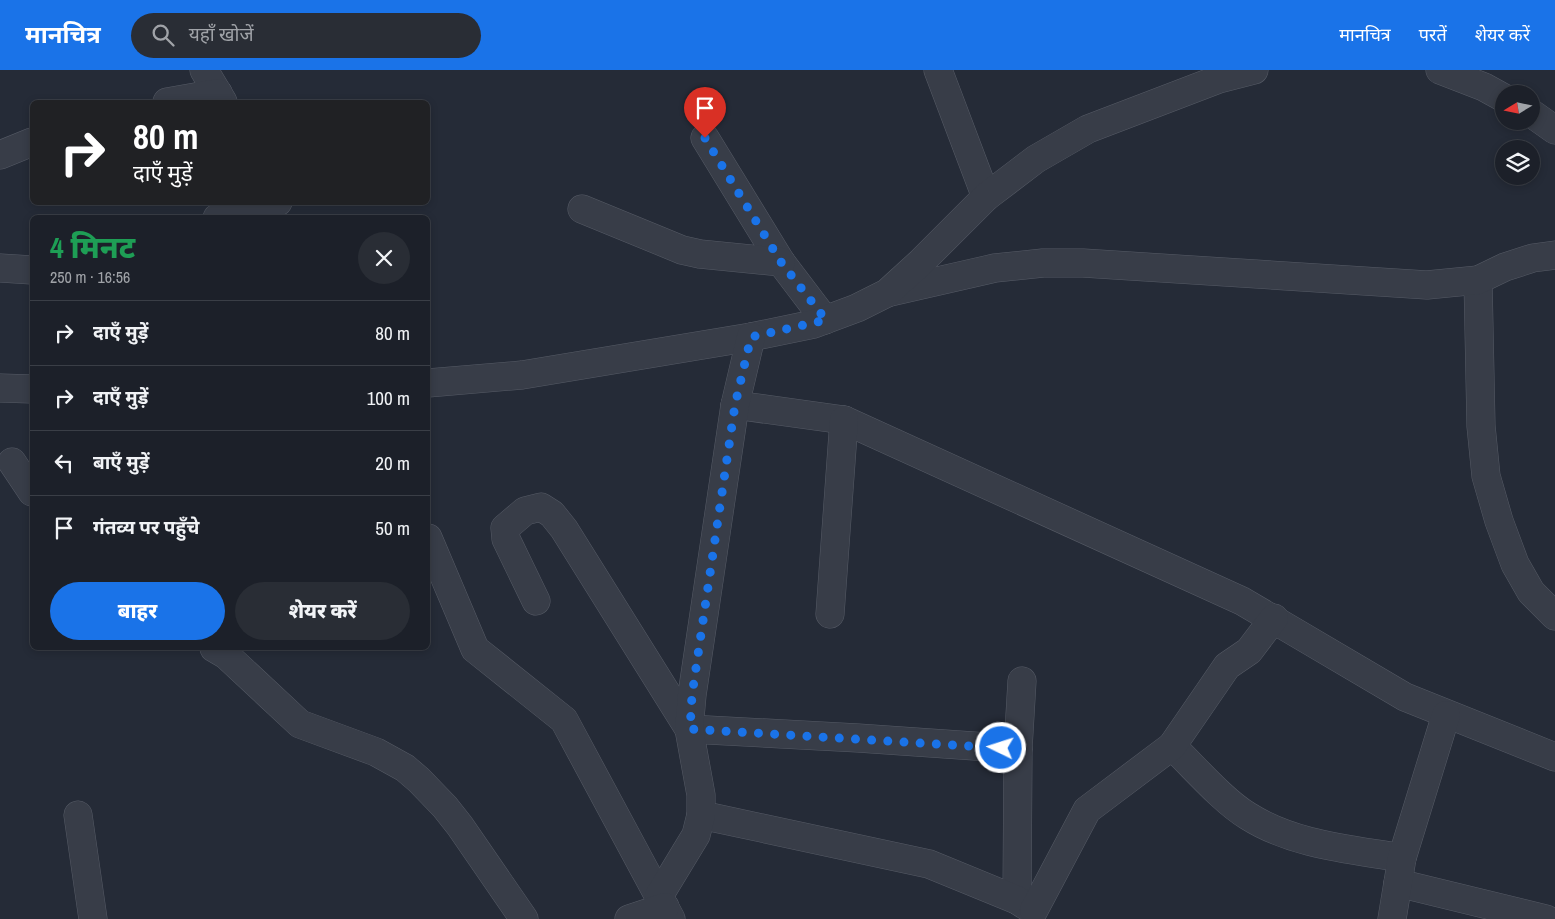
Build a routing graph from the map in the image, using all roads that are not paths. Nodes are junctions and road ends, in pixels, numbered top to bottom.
1 (204, 70) edge
2 (938, 70) edge
3 (1254, 70) edge
4 (1453, 72) edge
5 (1495, 93) edge
6 (221, 98) edge
7 (194, 100) edge
8 (1540, 119) edge
9 (1555, 130) edge
10 (705, 138) dead end
11 (30, 143) edge
12 (0, 156) edge
13 (986, 197) junction
14 (267, 205) edge
15 (582, 209) dead end
16 (228, 215) edge
17 (1555, 255) edge
18 (781, 262) junction
19 (0, 268) edge
20 (30, 270) edge
21 (1478, 280) junction
22 (887, 293) junction
23 (826, 320) junction
24 (751, 337) junction
25 (430, 383) edge
26 (0, 388) edge
27 (30, 389) edge
28 (735, 405) junction
29 (844, 420) junction
30 (12, 462) dead end
31 (30, 489) edge
32 (430, 543) edge
33 (536, 601) dead end
34 (830, 614) dead end
35 (1555, 616) edge
36 (1274, 618) junction
37 (217, 650) edge
38 (1022, 681) dead end
39 (1446, 715) junction
40 (690, 729) junction
41 (1172, 746) junction
42 (1018, 749) junction
43 (1555, 757) edge
44 (701, 815) junction
45 (78, 816) dead end
46 (1400, 871) junction
47 (665, 908) edge
48 (1033, 910) edge
49 (92, 919) edge
50 (524, 919) edge
51 (629, 919) edge
52 (1392, 919) edge
53 (1546, 919) edge

1 - 6 street
2 - 13 street
3 - 13 street
4 - 5 street
6 - 7 street
8 - 9 street
10 - 18 street
11 - 12 street
13 - 22 street
14 - 16 street
15 - 18 street
17 - 21 street
18 - 23 street
19 - 20 street
21 - 22 street
21 - 35 street
22 - 23 street
23 - 24 street
24 - 25 street
24 - 28 street
26 - 27 street
28 - 29 street
28 - 40 street
29 - 34 street
29 - 36 street
30 - 31 street
32 - 47 street
33 - 40 street
36 - 39 street
36 - 41 street
37 - 50 street
38 - 42 street
39 - 43 street
39 - 46 street
40 - 42 street
40 - 44 street
41 - 46 street
41 - 48 street
42 - 48 street
44 - 47 street
44 - 48 street
45 - 49 street
46 - 52 street
46 - 53 street
47 - 51 street

